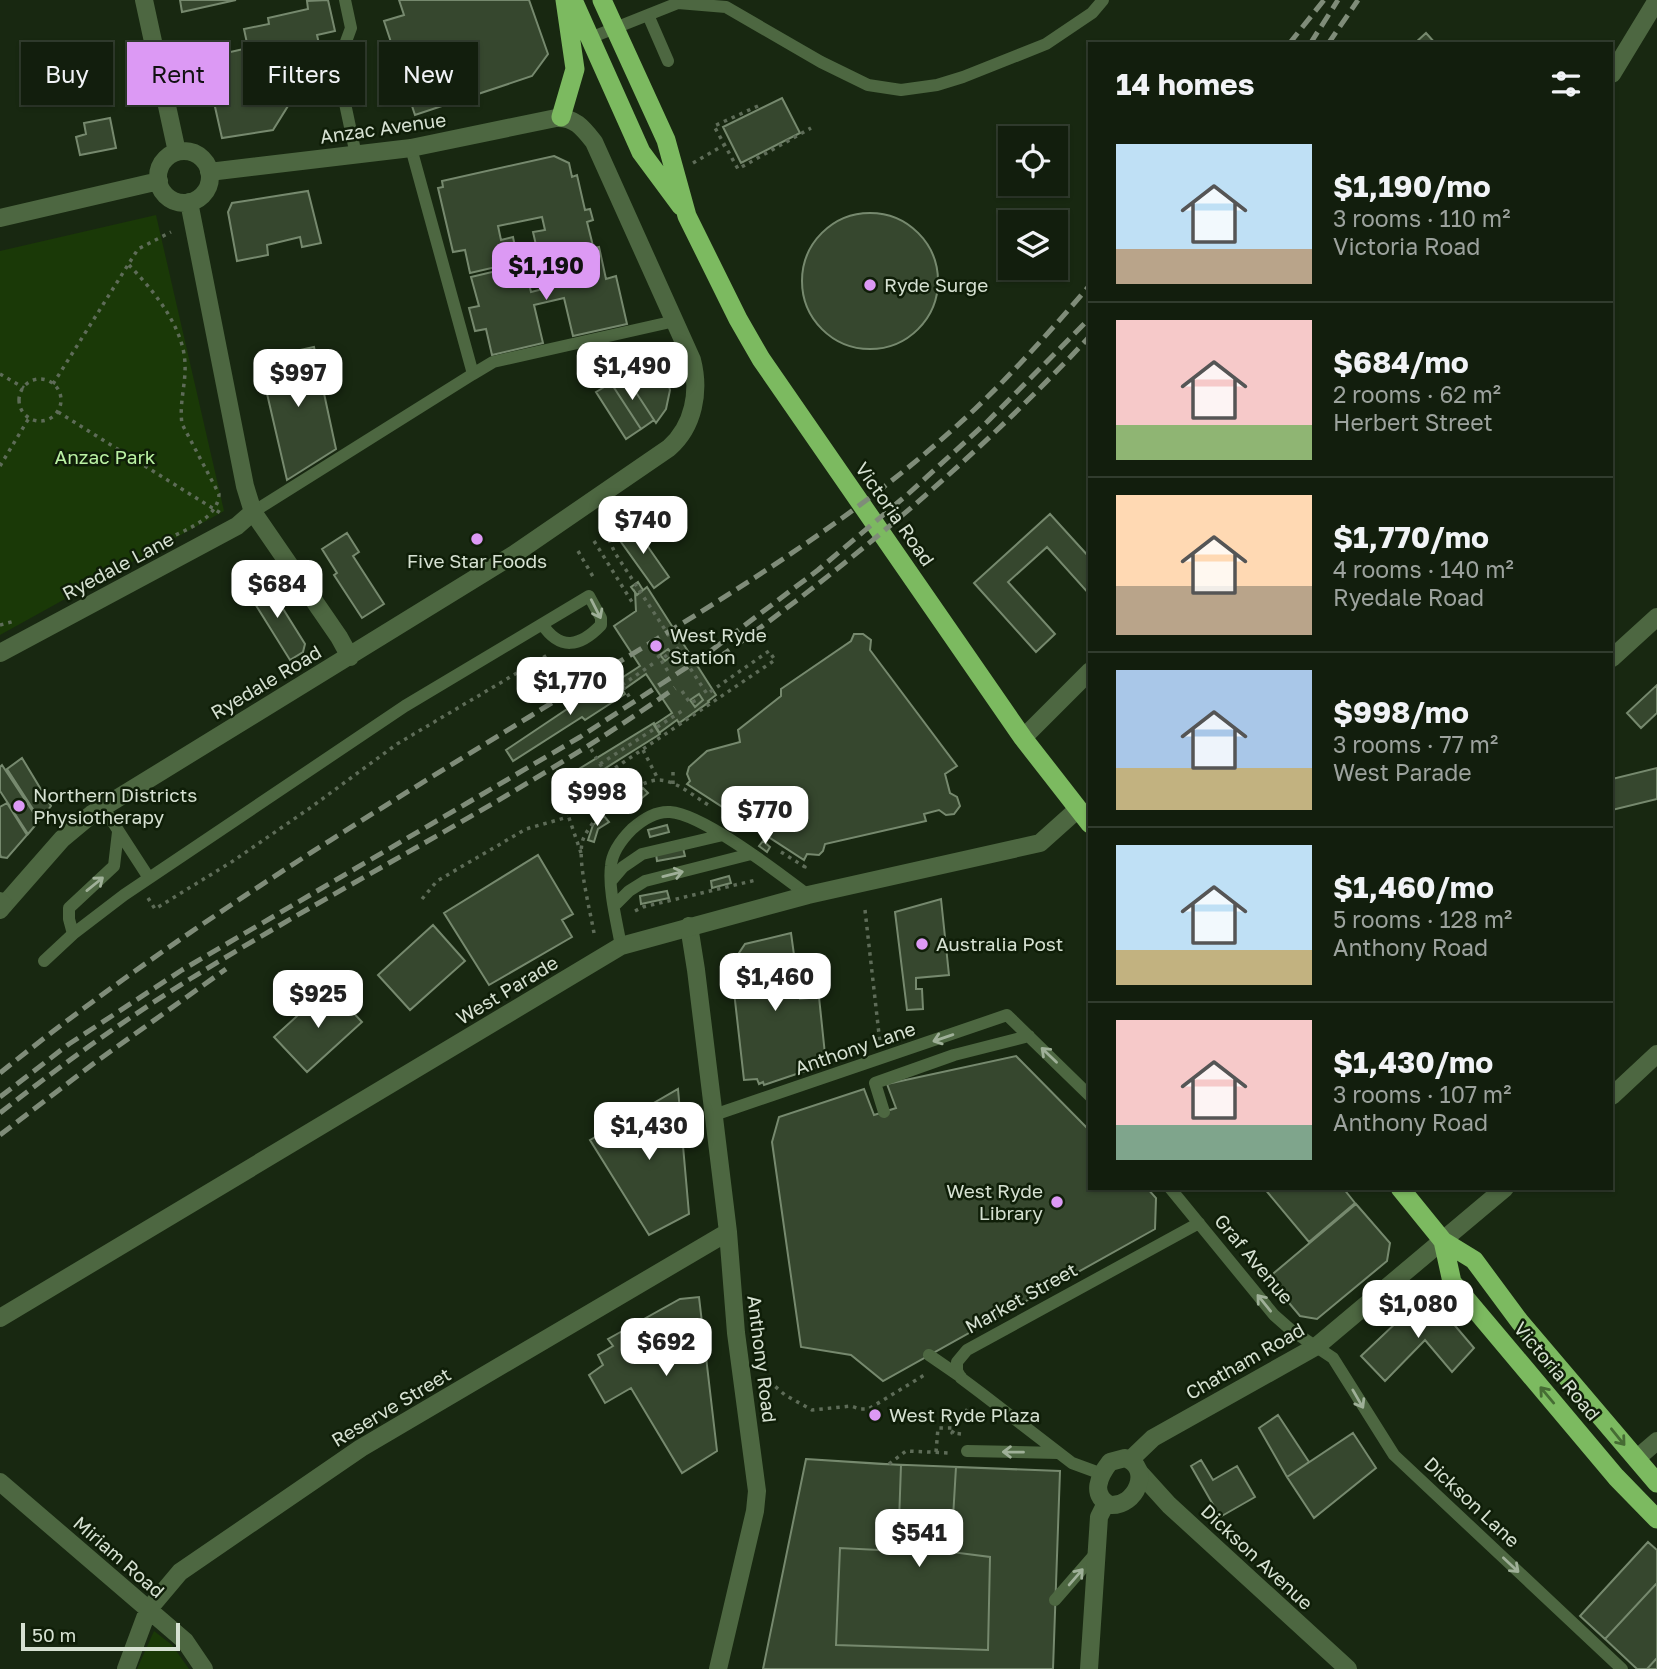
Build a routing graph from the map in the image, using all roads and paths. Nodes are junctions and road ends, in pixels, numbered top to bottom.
1 (144, 0) edge
2 (345, 0) edge
3 (565, 0) edge
4 (573, 0) edge
5 (602, 0) edge
6 (1103, 0) edge
7 (1657, 0) edge
8 (677, 2) edge
9 (648, 15) junction
10 (615, 29) junction
11 (590, 38) junction
12 (668, 61) dead end
13 (1613, 72) edge
14 (758, 106) dead end
15 (561, 117) junction
16 (811, 128) dead end
17 (724, 145) junction
18 (411, 148) junction
19 (177, 152) junction
20 (356, 155) junction
21 (692, 164) dead end
22 (209, 172) junction
23 (159, 181) junction
24 (189, 202) junction
25 (687, 216) junction
26 (0, 219) edge
27 (171, 232) dead end
28 (129, 265) junction
29 (675, 321) junction
30 (473, 373) junction
31 (0, 374) edge
32 (53, 384) junction
33 (23, 388) junction
34 (58, 412) junction
35 (29, 418) junction
36 (0, 466) edge
37 (216, 509) junction
38 (253, 512) junction
39 (237, 526) junction
40 (606, 533) dead end
41 (594, 541) dead end
42 (578, 551) dead end
43 (598, 586) dead end
44 (632, 602) dead end
45 (1657, 617) edge
46 (542, 624) junction
47 (653, 648) dead end
48 (553, 652) dead end
49 (0, 653) edge
50 (667, 655) dead end
51 (349, 657) junction
52 (1613, 657) edge
53 (661, 660) junction
54 (654, 663) dead end
55 (614, 672) dead end
56 (669, 673) dead end
57 (1088, 673) edge
58 (622, 685) junction
59 (682, 691) dead end
60 (630, 698) dead end
61 (697, 700) dead end
62 (685, 709) dead end
63 (1023, 738) junction
64 (592, 749) dead end
65 (643, 750) junction
66 (600, 764) junction
67 (673, 767) dead end
68 (606, 774) junction
69 (658, 780) dead end
70 (673, 784) dead end
71 (103, 807) junction
72 (1084, 816) edge
73 (568, 817) junction
74 (118, 832) junction
75 (723, 835) junction
76 (581, 853) dead end
77 (751, 854) junction
78 (756, 880) dead end
79 (611, 881) junction
80 (144, 882) junction
81 (808, 895) junction
82 (422, 900) dead end
83 (1, 905) edge
84 (615, 905) junction
85 (864, 910) dead end
86 (630, 913) dead end
87 (689, 926) junction
88 (73, 934) junction
89 (621, 946) junction
90 (44, 961) dead end
91 (1029, 1036) junction
92 (1657, 1054) edge
93 (882, 1059) junction
94 (1088, 1094) edge
95 (1613, 1095) edge
96 (884, 1112) dead end
97 (714, 1115) junction
98 (1172, 1190) edge
99 (1402, 1190) edge
100 (1503, 1190) edge
101 (1199, 1223) junction
102 (728, 1233) junction
103 (1443, 1241) junction
104 (0, 1318) edge
105 (1317, 1346) junction
106 (929, 1355) dead end
107 (943, 1364) junction
108 (961, 1378) junction
109 (769, 1381) dead end
110 (955, 1428) dead end
111 (1657, 1441) edge
112 (967, 1451) dead end
113 (936, 1452) dead end
114 (1059, 1453) junction
115 (1636, 1459) junction
116 (1135, 1466) junction
117 (1102, 1474) junction
118 (0, 1482) edge
119 (1657, 1483) edge
120 (1106, 1503) junction
121 (1657, 1519) edge
122 (1096, 1553) junction
123 (1055, 1600) dead end
124 (148, 1610) junction
125 (126, 1669) edge
126 (204, 1669) edge
127 (718, 1669) edge
128 (1088, 1669) edge
129 (1348, 1669) edge
130 (1622, 1669) edge

1 - 19 street
2 - 20 lane
3 - 15 highway
4 - 11 highway, Victoria Road
5 - 10 highway, Victoria Road
6 - 8 lane
7 - 13 street
8 - 9 lane
9 - 10 lane
9 - 12 lane
10 - 11 lane
10 - 25 highway, Victoria Road
11 - 25 highway, Victoria Road
14 - 17 path
15 - 18 street, Anzac Avenue
15 - 29 street
16 - 17 path
17 - 21 path
18 - 20 street, Anzac Avenue
18 - 30 lane
19 - 22 street
19 - 23 street
20 - 22 street, Anzac Avenue
22 - 24 street
23 - 24 street
23 - 26 street
24 - 38 street
25 - 63 highway, Victoria Road
27 - 28 path
28 - 32 path
28 - 37 path
29 - 30 lane
29 - 51 street, Ryedale Road
30 - 38 lane
31 - 33 path
32 - 33 path
32 - 34 path
33 - 35 path
34 - 35 path
34 - 37 path
35 - 36 path
37 - 39 path
38 - 39 street, Ryedale Lane
38 - 51 street
39 - 49 street, Ryedale Lane
40 - 65 path
41 - 44 path
42 - 43 path
45 - 52 street
46 -> 46 lane
46 - 80 lane
47 - 53 path
48 - 80 path
50 - 53 path
51 - 71 street, Ryedale Road
53 - 56 path
54 - 58 path
55 - 58 path
57 - 63 street
58 - 60 path
59 - 61 path
62 - 66 path
63 - 72 highway, Victoria Road
64 - 66 path
65 - 68 path
65 - 69 path
66 - 68 path
67 - 70 path
68 - 73 path
71 - 74 lane
71 - 83 street, Ryedale Road
72 - 81 street, West Parade
73 - 76 path
73 - 82 path
74 - 80 lane
88 -> 74 lane
75 - 77 lane
75 - 79 lane
75 - 79 lane
77 - 81 lane
84 -> 77 lane
78 - 86 path
79 - 84 lane
80 - 88 lane
81 - 87 street, West Parade
84 - 89 lane
85 - 93 path
87 - 89 street, West Parade
87 - 97 street, Anthony Road
88 - 90 lane
89 - 104 street, West Parade
91 -> 93 lane, Anthony Lane
94 -> 91 lane
91 - 96 lane
92 - 95 street
93 - 97 lane, Anthony Lane
97 - 102 street, Anthony Road
98 - 101 lane, Graf Avenue
99 - 103 highway, Victoria Road
100 - 103 street, Chatham Road
105 -> 101 lane, Graf Avenue
101 - 108 lane, Market Street
102 - 124 street, Reserve Street
102 - 127 street, Anthony Road
103 - 105 street, Chatham Road
103 -> 115 highway, Victoria Road
121 -> 103 highway, Victoria Road
105 - 116 street, Chatham Road
105 -> 130 lane, Dickson Lane
106 - 107 lane
107 - 108 lane
107 - 109 path
108 - 114 lane
110 - 113 path
111 - 115 street
114 -> 112 lane
114 - 117 lane
115 - 119 highway, Victoria Road
116 - 117 street
116 - 120 street
116 - 129 street, Dickson Avenue
117 - 120 street
118 - 124 street, Miriam Road
120 - 122 street
123 -> 122 lane
122 - 128 street
124 - 125 street, Reserve Street
124 - 126 street, Miriam Road

